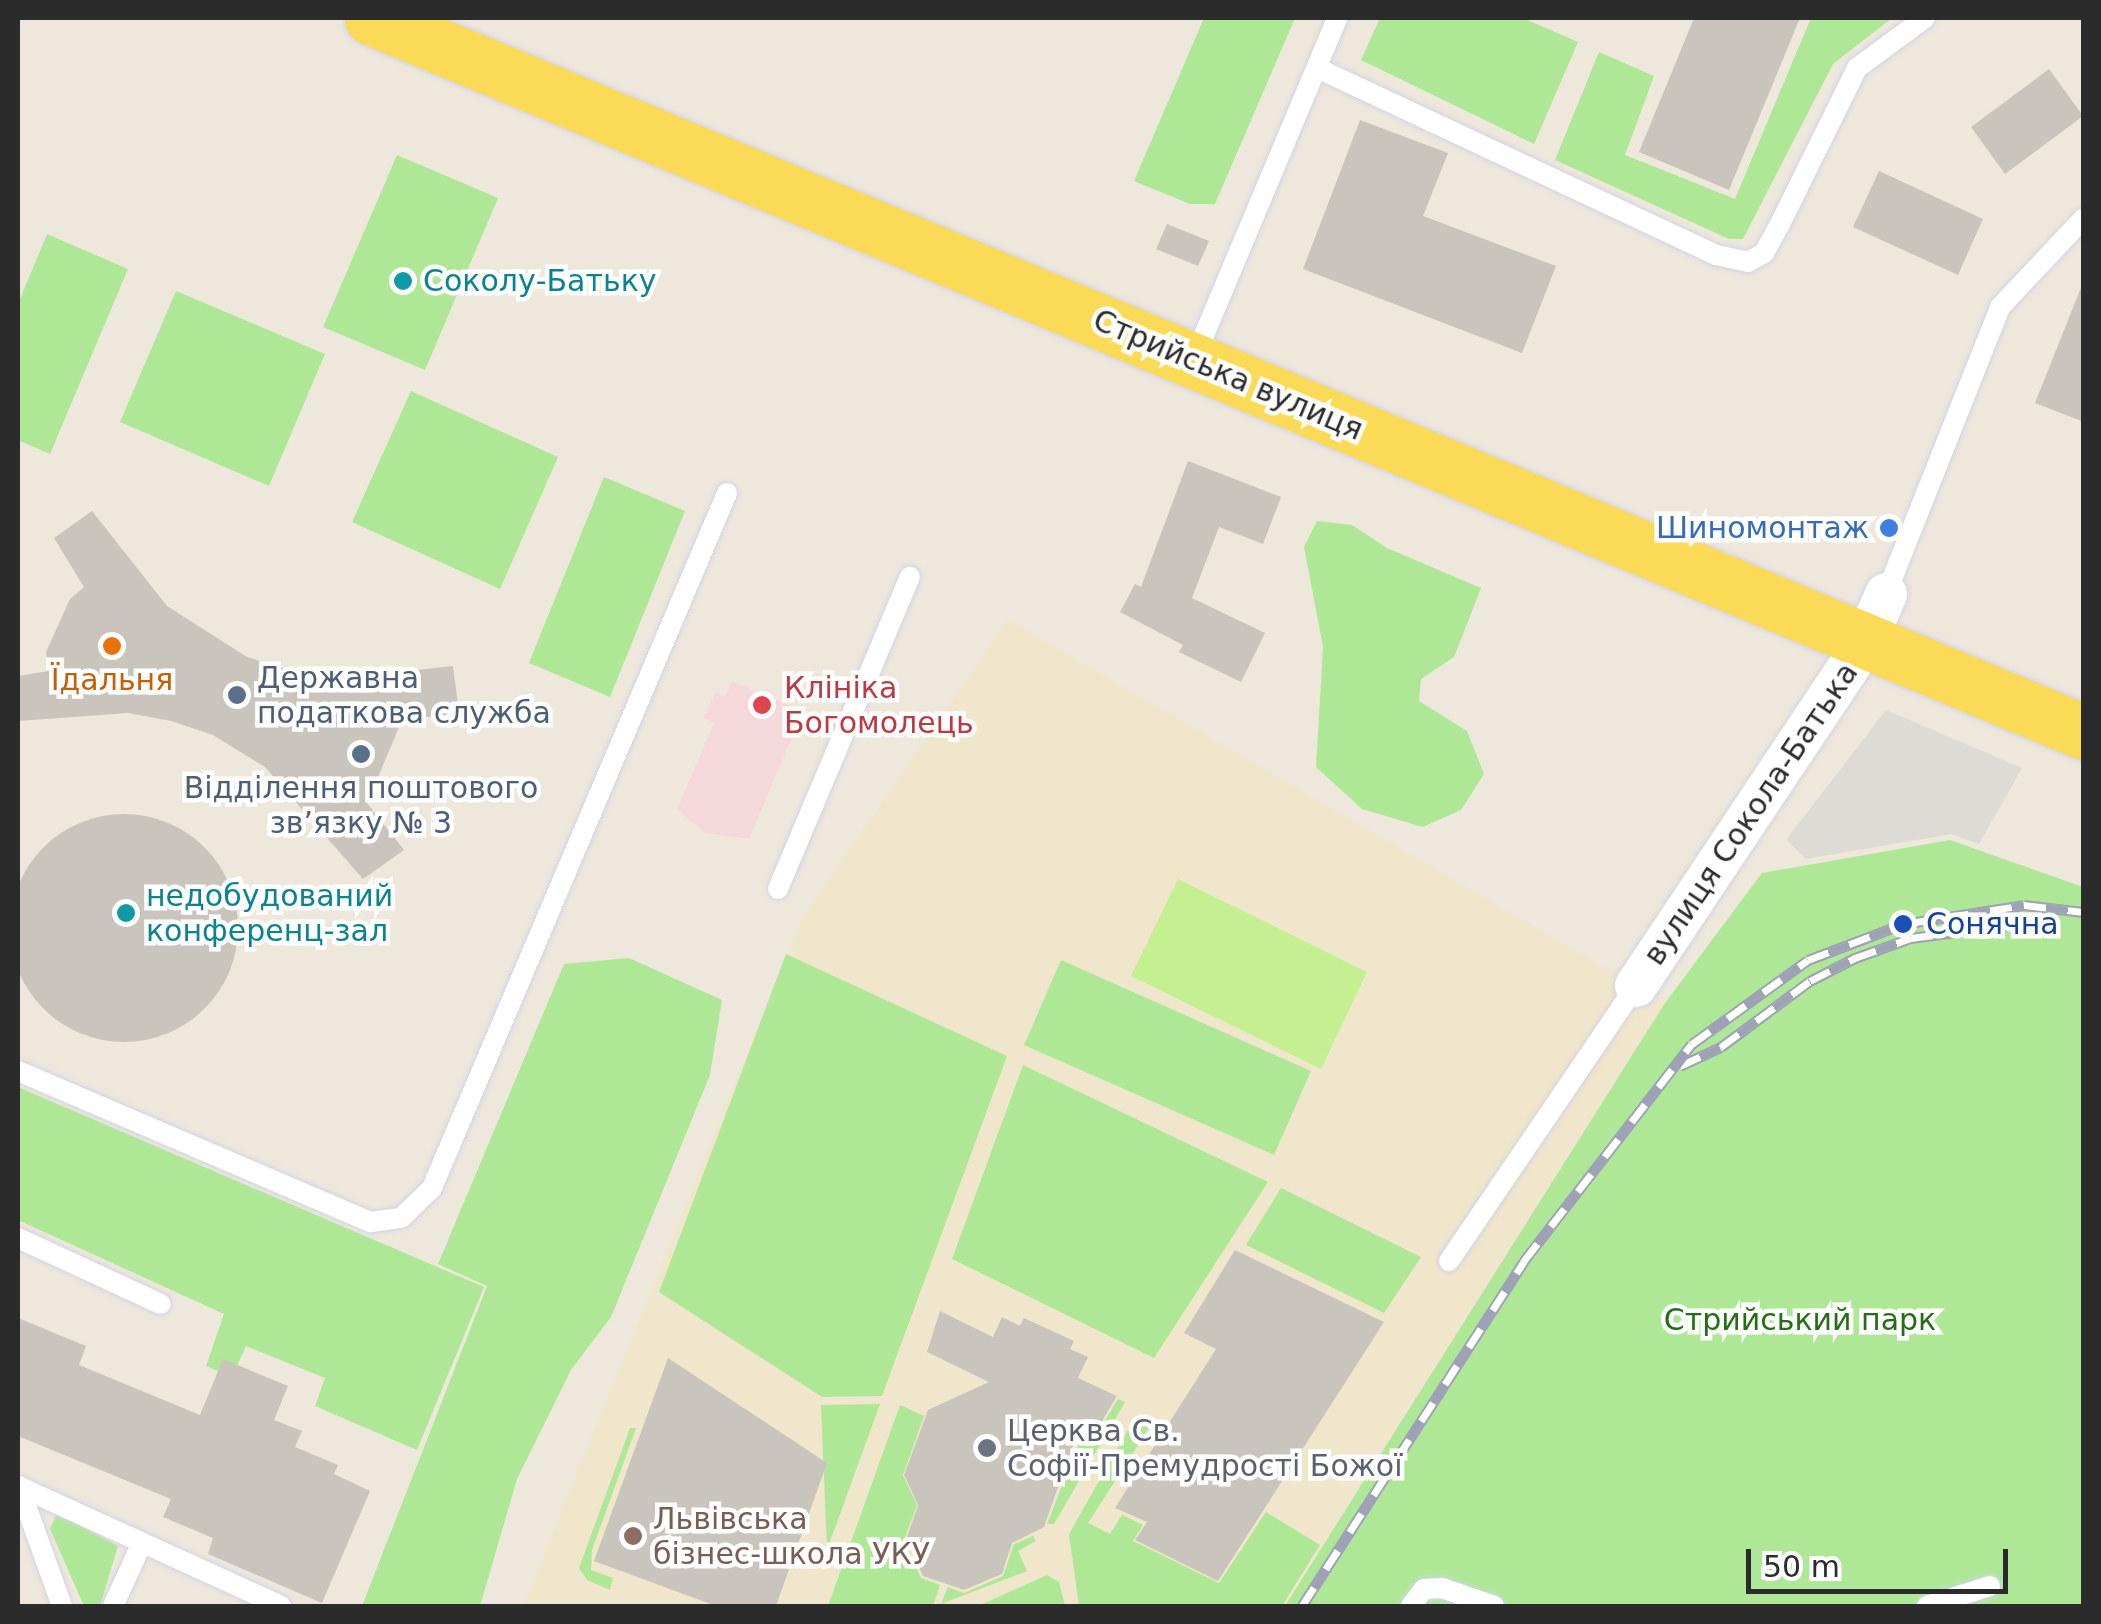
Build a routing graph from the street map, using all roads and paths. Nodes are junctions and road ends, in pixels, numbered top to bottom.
1 (372, 18) edge
2 (1337, 18) edge
3 (1926, 18) edge
4 (1316, 68) junction
5 (2084, 218) edge
6 (1193, 360) junction
7 (728, 493) dead end
8 (910, 578) dead end
9 (1876, 618) junction
10 (2084, 732) edge
11 (778, 889) dead end
12 (1636, 986) joint
13 (18, 1071) edge
14 (18, 1238) edge
15 (1448, 1262) dead end
16 (161, 1304) dead end
17 (18, 1486) edge
18 (142, 1542) junction
19 (1990, 1586) dead end
20 (62, 1606) edge
21 (113, 1606) edge
22 (281, 1606) edge
23 (1411, 1606) edge
24 (1494, 1606) edge
25 (1927, 1606) edge

1 - 6 main road, Стрийська вулиця
2 - 4 lane
3 - 4 lane
4 - 6 lane
5 - 9 lane
6 - 9 main road, Стрийська вулиця
7 - 13 lane
8 - 11 lane
9 - 10 main road, Стрийська вулиця
9 - 12 street, вулиця Сокола-Батька
12 - 15 lane
14 - 16 lane
17 - 18 lane
17 - 20 lane
18 - 21 lane
18 - 22 lane
19 - 25 lane
23 - 24 lane

